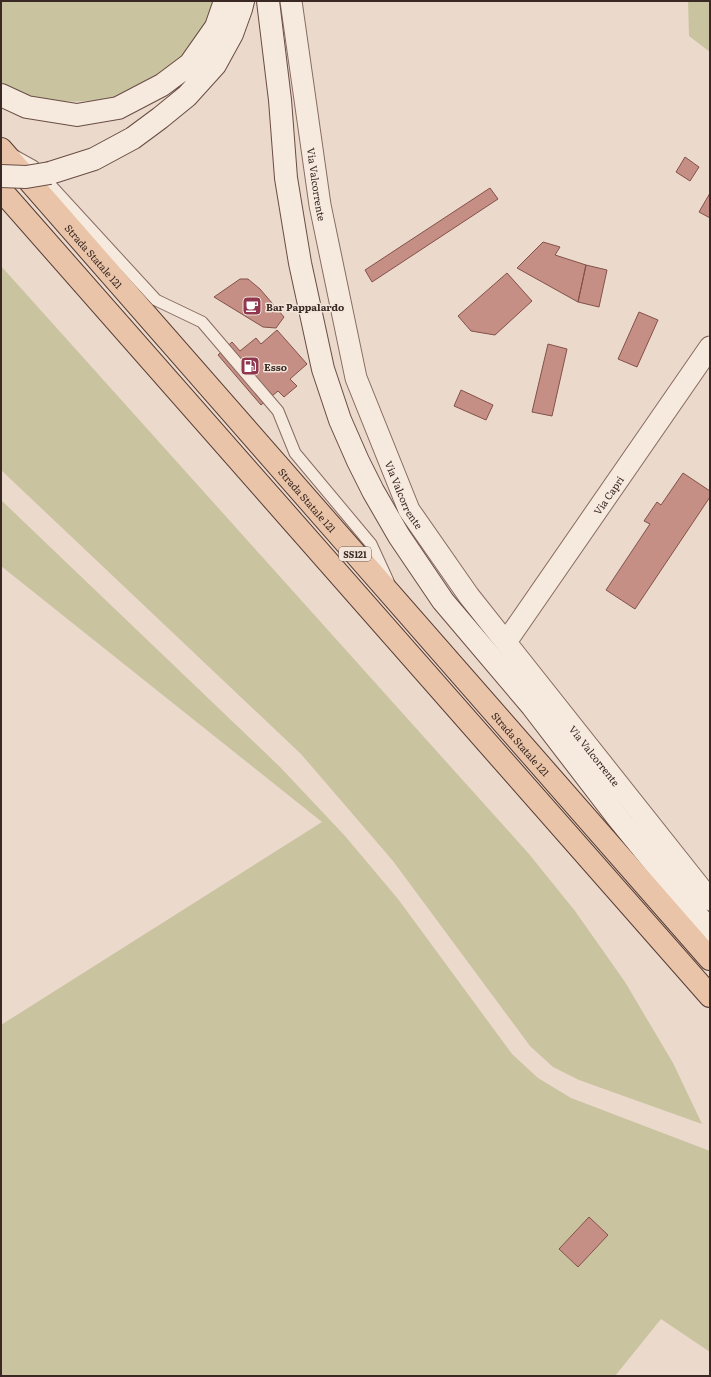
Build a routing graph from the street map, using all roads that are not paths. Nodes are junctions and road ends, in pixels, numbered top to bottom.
1 (225, 1) edge
2 (243, 1) edge
3 (268, 1) edge
4 (291, 1) edge
5 (1, 95) edge
6 (1, 149) edge
7 (1, 176) edge
8 (1, 190) edge
9 (710, 347) edge
10 (398, 603) junction
11 (506, 642) junction
12 (710, 900) edge
13 (710, 931) edge
14 (710, 959) edge
15 (710, 996) edge

1 - 5 main road
2 - 7 main road, bridge
3 - 13 main road
4 - 11 street, Via Valcorrente
6 - 10 main road, Strada Statale 121 / SS121
6 - 10 lane
8 - 15 main road, SS121
9 - 11 street, Via Capri
10 - 14 main road, Strada Statale 121 / SS121
11 - 12 street, Via Valcorrente

